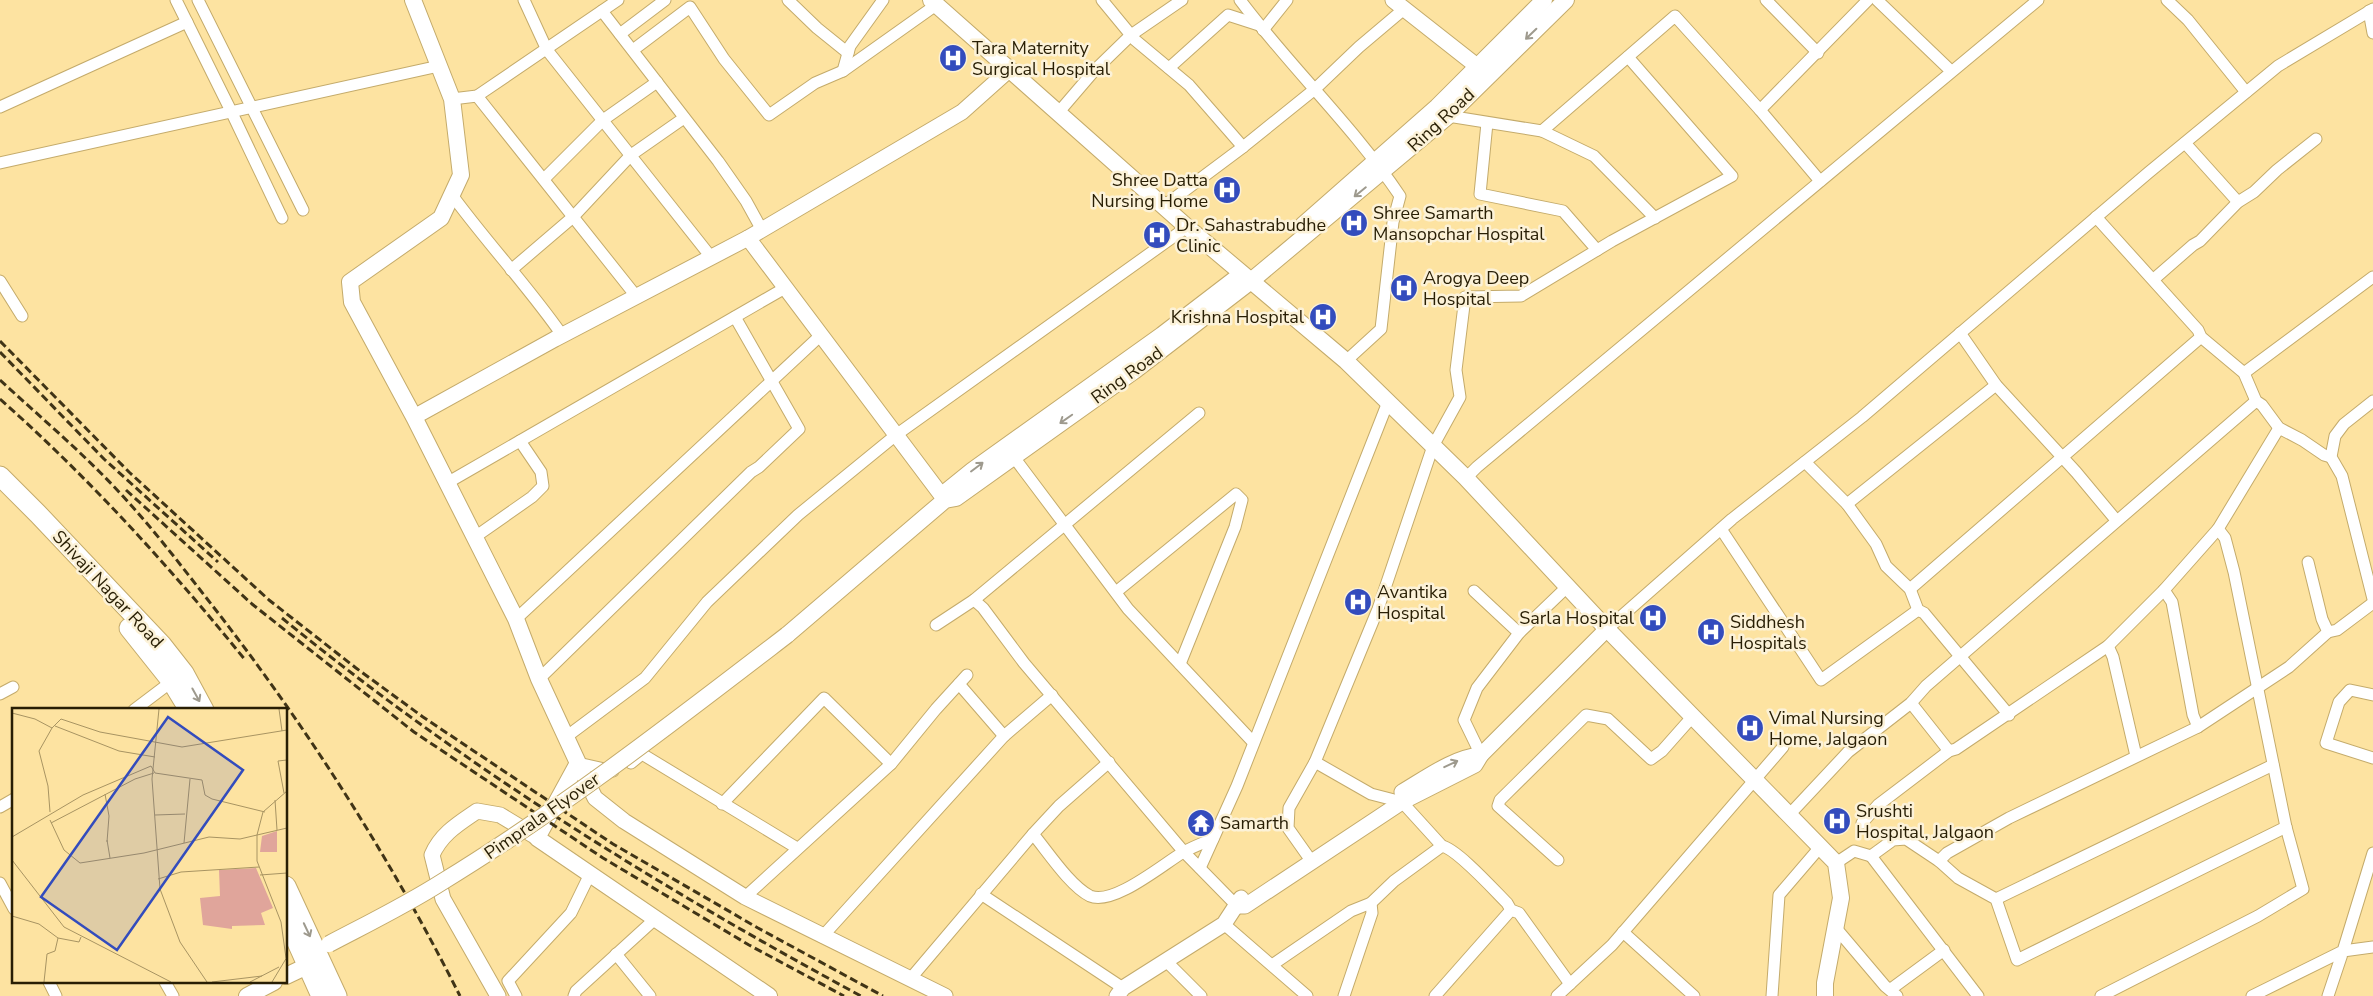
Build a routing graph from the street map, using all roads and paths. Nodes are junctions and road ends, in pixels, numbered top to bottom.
1 (176, 0) edge
2 (198, 0) edge
3 (414, 0) edge
4 (524, 0) edge
5 (618, 0) edge
6 (665, 0) edge
7 (788, 0) edge
8 (883, 0) edge
9 (1102, 0) edge
10 (1182, 0) edge
11 (1240, 0) edge
12 (1287, 0) edge
13 (1544, 0) edge
14 (1566, 0) edge
15 (1766, 0) edge
16 (1868, 0) edge
17 (1878, 0) edge
18 (2038, 0) edge
19 (2168, 0) edge
20 (934, 2) edge
21 (1399, 4) edge
22 (2371, 10) edge
23 (602, 11) junction
24 (186, 22) junction
25 (1261, 28) junction
26 (2373, 33) edge
27 (620, 34) junction
28 (1131, 35) junction
29 (547, 50) junction
30 (632, 50) junction
31 (848, 53) junction
32 (1818, 53) junction
33 (1628, 56) junction
34 (439, 66) junction
35 (1169, 68) junction
36 (1009, 70) junction
37 (1483, 70) junction
38 (843, 71) junction
39 (1951, 71) junction
40 (657, 82) junction
41 (1315, 89) junction
42 (2246, 92) junction
43 (477, 96) junction
44 (452, 99) junction
45 (250, 106) junction
46 (0, 107) edge
47 (231, 110) junction
48 (1760, 110) junction
49 (1442, 112) junction
50 (1058, 113) junction
51 (684, 118) junction
52 (604, 120) junction
53 (1487, 123) junction
54 (1542, 131) junction
55 (2316, 139) dead end
56 (2185, 143) junction
57 (1243, 147) junction
58 (631, 154) junction
59 (0, 162) edge
60 (1379, 166) junction
61 (544, 179) junction
62 (1820, 181) junction
63 (452, 195) junction
64 (2238, 202) junction
65 (1164, 206) junction
66 (303, 210) dead end
67 (573, 217) junction
68 (2096, 217) junction
69 (282, 218) dead end
70 (1654, 218) junction
71 (1187, 227) junction
72 (762, 230) junction
73 (748, 238) junction
74 (1597, 250) junction
75 (711, 257) junction
76 (512, 270) junction
77 (2373, 277) edge
78 (1246, 278) junction
79 (2154, 279) junction
80 (0, 281) edge
81 (786, 288) junction
82 (636, 296) junction
83 (22, 316) dead end
84 (734, 317) junction
85 (1960, 333) junction
86 (562, 335) junction
87 (821, 335) junction
88 (2201, 337) junction
89 (1346, 361) junction
90 (2244, 373) junction
91 (772, 380) junction
92 (1996, 385) junction
93 (2256, 401) junction
94 (2373, 401) edge
95 (1388, 402) junction
96 (1199, 413) dead end
97 (414, 417) junction
98 (2279, 428) junction
99 (896, 435) junction
100 (520, 441) junction
101 (1433, 446) junction
102 (1009, 451) junction
103 (2331, 457) junction
104 (2061, 458) junction
105 (1805, 462) junction
106 (0, 476) edge
107 (1466, 478) junction
108 (447, 483) junction
109 (0, 491) edge
110 (945, 500) junction
111 (1847, 504) junction
112 (2116, 520) junction
113 (1065, 525) junction
114 (1720, 529) junction
115 (2218, 529) junction
116 (474, 537) junction
117 (2308, 562) dead end
118 (1568, 586) junction
119 (1910, 589) junction
120 (2164, 590) junction
121 (1474, 591) dead end
122 (1116, 592) junction
123 (974, 600) junction
124 (2373, 601) edge
125 (1918, 610) junction
126 (516, 619) junction
127 (936, 625) dead end
128 (1607, 629) junction
129 (1519, 632) junction
130 (2328, 632) junction
131 (787, 635) joint
132 (2108, 646) junction
133 (1963, 657) junction
134 (1180, 664) junction
135 (967, 675) dead end
136 (178, 677) junction
137 (540, 679) junction
138 (959, 684) junction
139 (13, 687) dead end
140 (2258, 688) junction
141 (0, 694) edge
142 (1052, 695) junction
143 (2373, 695) edge
144 (1911, 703) junction
145 (137, 708) edge
146 (188, 708) edge
147 (202, 708) edge
148 (2009, 715) junction
149 (1693, 716) junction
150 (2198, 727) junction
151 (1004, 736) junction
152 (566, 738) junction
153 (1254, 742) junction
154 (1783, 747) dead end
155 (1949, 751) junction
156 (1481, 755) junction
157 (2136, 756) junction
158 (2373, 758) edge
159 (1109, 762) junction
160 (1315, 762) junction
161 (578, 763) junction
162 (891, 764) junction
163 (2273, 765) junction
164 (1756, 780) junction
165 (12, 800) edge
166 (1396, 800) junction
167 (722, 804) junction
168 (0, 807) edge
169 (1789, 815) junction
170 (1862, 823) dead end
171 (2286, 827) junction
172 (1033, 834) junction
173 (538, 838) junction
174 (1213, 839) junction
175 (1442, 846) junction
176 (1821, 846) junction
177 (796, 848) junction
178 (1184, 852) junction
179 (2373, 853) edge
180 (1872, 856) junction
181 (1309, 859) junction
182 (1558, 860) dead end
183 (1939, 861) junction
184 (1836, 863) junction
185 (1200, 868) junction
186 (590, 874) junction
187 (0, 883) edge
188 (288, 890) edge
189 (981, 894) junction
190 (745, 897) junction
191 (1996, 899) junction
192 (1371, 903) junction
193 (12, 905) edge
194 (1237, 906) junction
195 (1511, 910) junction
196 (655, 918) junction
197 (288, 920) edge
198 (1224, 924) junction
199 (1836, 927) junction
200 (1624, 932) junction
201 (822, 937) junction
202 (2373, 946) edge
203 (1944, 950) junction
204 (2343, 951) junction
205 (318, 954) junction
206 (616, 954) junction
207 (1166, 961) junction
208 (1272, 965) junction
209 (288, 975) edge
210 (911, 978) junction
211 (166, 984) edge
212 (270, 984) edge
213 (1570, 984) junction
214 (1120, 992) edge
215 (761, 993) edge
216 (1894, 993) edge
217 (173, 996) edge
218 (247, 996) edge
219 (321, 996) edge
220 (337, 996) edge
221 (498, 996) edge
222 (516, 996) edge
223 (574, 996) edge
224 (650, 996) edge
225 (945, 996) edge
226 (1201, 996) edge
227 (1307, 996) edge
228 (1344, 996) edge
229 (1435, 996) edge
230 (1557, 996) edge
231 (1694, 996) edge
232 (1772, 996) edge
233 (1825, 996) edge
234 (1978, 996) edge
235 (2101, 996) edge
236 (2252, 996) edge
237 (2328, 996) edge

1 - 24 street
2 - 45 street
3 - 34 main road
4 - 29 street
5 - 23 street
6 - 27 street
7 - 31 street
8 - 31 street
9 - 28 street
10 - 28 street
11 - 25 street
12 - 25 street
13 - 37 main road
14 -> 37 main road, Ring Road
15 - 32 street
16 - 32 street
17 - 39 street
18 - 39 street
19 - 42 street
20 - 36 main road
20 - 38 street
21 - 37 street
21 - 41 street
22 - 26 street
22 - 42 street
23 - 27 street
23 - 29 street
24 - 46 street
24 - 47 street
25 - 35 street
25 - 41 street
27 - 30 street
28 - 35 street
28 - 50 street
29 - 43 street
29 - 52 street
30 - 38 street
30 - 40 street
31 - 38 street
32 - 48 street
33 - 48 street
33 - 54 street
33 - 70 street
34 - 44 main road
34 - 45 street
35 - 57 street
36 - 50 main road
36 - 72 street
37 - 49 main road, Ring Road
39 - 62 street
40 - 51 street
40 - 52 street
41 - 57 street
41 - 60 street
42 - 56 street
43 - 44 street
43 - 61 street
44 - 63 main road
45 - 47 street
45 - 66 street
47 - 59 street
47 - 69 street
48 - 62 street
49 - 53 street
49 - 60 main road, Ring Road
50 - 65 main road
51 - 58 street
51 - 72 street
52 - 58 street
52 - 61 street
53 - 54 street
53 - 74 street
54 - 70 street
55 - 64 street
56 - 64 street
56 - 68 street
57 - 65 street
58 - 67 street
58 - 75 street
60 - 78 main road, Ring Road
60 - 89 street
61 - 67 street
62 - 107 street
63 - 76 street
63 - 97 main road
64 - 79 street
65 - 71 main road
67 - 76 street
67 - 82 street
68 - 79 street
68 - 85 street
70 - 74 street
71 - 78 main road
71 - 99 street
72 - 73 street
73 - 75 street
73 - 81 street
74 - 101 street
75 - 82 street
76 - 86 street
77 - 90 street
78 - 89 main road
78 - 102 main road, Ring Road
79 - 88 street
80 - 83 street
81 - 84 street
81 - 87 street
82 - 86 street
84 - 91 street
84 - 100 street
85 - 92 street
85 - 105 street
86 - 97 street
87 - 91 street
87 - 99 street
88 - 90 street
88 - 104 street
89 - 95 main road
90 - 93 street
91 - 126 street
91 - 137 street
92 - 104 street
92 - 111 street
93 - 98 street
93 - 112 street
94 - 103 street
95 - 101 main road
95 - 153 street
96 - 113 street
97 - 108 main road
98 - 103 street
98 - 115 street
99 - 110 street
99 - 152 street
100 - 108 street
100 - 116 street
101 - 107 main road
101 - 160 street
102 - 110 main road, Ring Road
102 - 113 street
103 - 124 street
104 - 112 street
104 - 119 street
105 - 111 street
105 - 114 street
106 - 136 main road, Shivaji Nagar Road
107 - 118 main road
108 - 116 main road
109 - 136 main road, Shivaji Nagar Road
110 - 131 main road, Ring Road
111 - 119 street
112 - 133 street
113 - 122 street
113 - 123 street
114 - 125 street
114 - 128 street
115 - 120 street
115 - 140 street
116 - 126 main road
117 - 130 street
118 - 128 main road
118 - 129 street
119 - 125 street
120 - 132 street
120 - 150 street
121 - 129 street
122 - 134 street
122 - 134 street
123 - 127 street
123 - 142 street
124 - 130 street
125 - 133 street
126 - 137 main road
128 - 149 main road
128 - 156 street
129 - 156 street
130 - 140 street
131 - 205 main road, Pimprala Flyover, bridge
132 - 148 street
132 - 157 street
133 - 144 street
133 - 148 street
134 - 153 street
135 - 138 street
136 - 145 street
136 - 146 main road, Shivaji Nagar Road
136 -> 147 main road, Shivaji Nagar Road
137 - 152 main road
138 - 151 street
138 - 162 street
139 - 141 street
140 - 150 street
140 - 163 street
142 - 151 street
142 - 159 street
143 - 158 street
144 - 155 street
144 - 169 street
148 - 155 street
149 - 164 main road
149 - 182 street
150 - 157 street
151 - 201 street
152 - 161 main road
153 - 174 street
154 - 164 street
155 - 170 street
156 - 166 street
157 - 183 street
159 - 172 street
159 - 178 street
160 - 166 street
160 - 181 street
161 - 167 street
161 - 173 main road
161 - 190 street
162 - 167 street
162 - 177 street
163 - 171 street
163 - 191 street
164 - 169 main road
164 - 200 street
165 - 168 street
166 - 175 street
166 - 181 street
167 - 177 street
169 - 176 main road
171 - 191 street
171 - 235 street
172 - 178 street
172 - 189 street
173 - 186 main road
173 - 221 street
174 - 178 street
174 - 185 street
175 - 192 street
175 - 195 street
176 - 184 main road
176 - 232 street
177 - 190 street
178 - 185 street
179 - 204 street
180 - 183 street
180 - 184 street
180 - 203 street
181 - 194 street
183 - 191 street
184 - 199 main road
185 - 194 street
186 - 196 main road
186 - 222 street
187 - 193 street
188 -> 205 main road
189 - 210 street
189 - 214 street
190 - 201 street
192 - 208 street
192 - 228 street
194 - 198 street
195 - 213 street
195 - 229 street
196 - 206 street
196 - 215 main road
197 - 205 main road
198 - 207 street
198 - 208 street
199 - 216 street
199 - 233 main road
200 - 213 street
200 - 231 street
201 - 210 street
202 - 204 street
203 - 216 street
203 - 234 street
204 - 236 street
204 - 237 street
205 - 209 main road, Pimprala Flyover
205 - 219 main road
205 - 220 main road
206 - 223 street
206 - 224 street
207 - 214 street
207 - 226 street
208 - 227 street
210 - 225 street
211 - 217 street
212 - 218 main road
213 - 230 street

